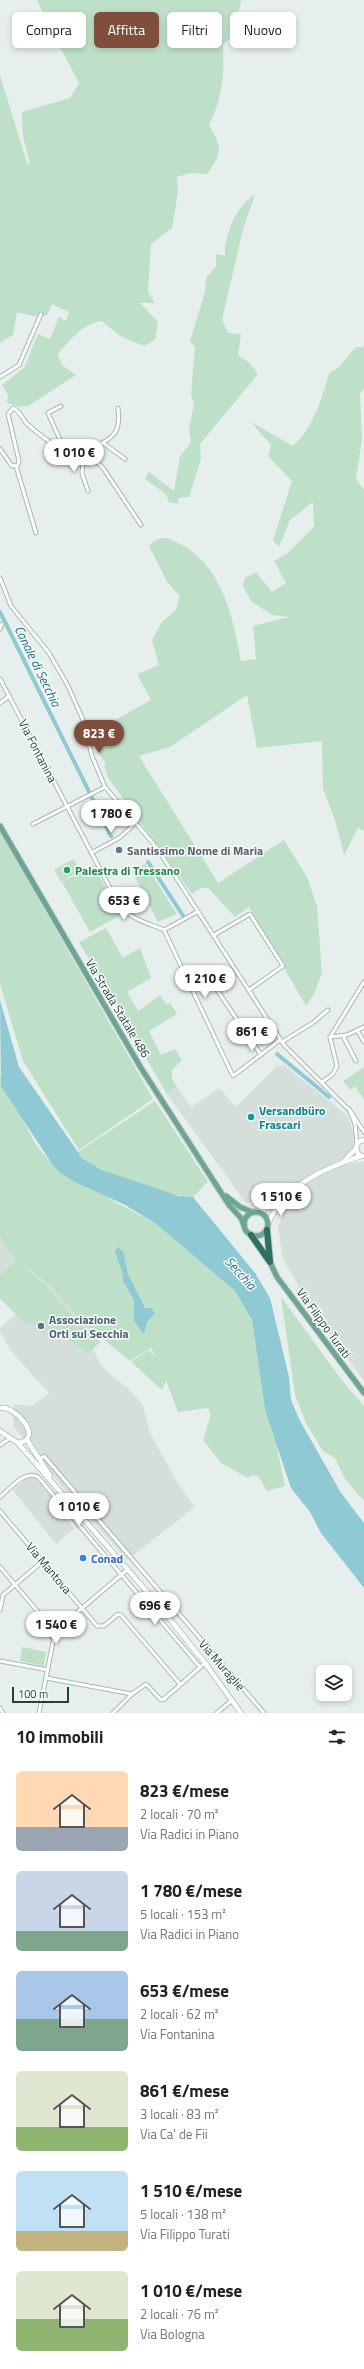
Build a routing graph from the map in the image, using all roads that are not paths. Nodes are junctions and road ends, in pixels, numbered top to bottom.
1 (41, 314) dead end
2 (0, 377) edge
3 (61, 406) dead end
4 (118, 408) dead end
5 (103, 442) junction
6 (0, 449) edge
7 (85, 452) junction
8 (66, 453) junction
9 (125, 459) dead end
10 (16, 466) junction
11 (88, 491) dead end
12 (141, 525) dead end
13 (36, 533) dead end
14 (0, 578) edge
15 (2, 624) dead end
16 (0, 629) edge
17 (0, 679) edge
18 (9, 696) junction
19 (0, 703) edge
20 (105, 787) junction
21 (66, 807) junction
22 (136, 823) junction
23 (33, 824) dead end
24 (0, 826) edge
25 (91, 854) junction
26 (197, 912) junction
27 (164, 930) junction
28 (214, 935) junction
29 (364, 982) edge
30 (215, 986) dead end
31 (249, 990) junction
32 (328, 1010) dead end
33 (364, 1027) edge
34 (357, 1030) junction
35 (343, 1036) junction
36 (330, 1038) junction
37 (281, 1041) junction
38 (364, 1042) edge
39 (261, 1055) junction
40 (356, 1060) dead end
41 (322, 1082) junction
42 (348, 1108) junction
43 (364, 1132) edge
44 (364, 1140) edge
45 (356, 1146) junction
46 (363, 1156) edge
47 (343, 1162) junction
48 (225, 1196) junction
49 (279, 1204) junction
50 (255, 1212) junction
51 (268, 1223) junction
52 (244, 1225) junction
53 (267, 1230) junction
54 (251, 1235) junction
55 (270, 1262) junction
56 (364, 1393) edge
57 (1, 1407) edge
58 (0, 1431) edge
59 (9, 1439) junction
60 (27, 1440) junction
61 (18, 1443) junction
62 (0, 1445) edge
63 (40, 1459) junction
64 (0, 1497) edge
65 (0, 1511) edge
66 (90, 1525) junction
67 (42, 1561) junction
68 (0, 1567) edge
69 (127, 1570) junction
70 (121, 1574) junction
71 (15, 1584) junction
72 (0, 1604) edge
73 (82, 1607) junction
74 (0, 1610) edge
75 (50, 1626) junction
76 (61, 1626) junction
77 (54, 1637) junction
78 (0, 1661) edge
79 (205, 1663) junction
80 (200, 1667) junction
81 (48, 1670) junction
82 (46, 1678) junction
83 (180, 1684) junction
84 (132, 1694) junction
85 (231, 1701) junction
86 (0, 1708) edge
87 (3, 1713) edge
88 (39, 1713) edge
89 (113, 1713) edge
90 (217, 1713) edge
91 (241, 1713) edge
92 (264, 1713) edge

1 - 2 street
3 - 8 street
4 - 5 street
5 - 7 street
5 - 9 street
6 - 10 street
7 - 8 street
7 - 11 street
7 - 12 street
8 - 10 street
10 - 13 street
14 - 20 street
15 - 16 street
17 - 18 street, Via Fontanina
18 - 19 street
18 - 21 street, Via Fontanina
20 - 21 street
20 - 22 street
21 - 23 street
21 - 25 street, Via Fontanina
22 - 25 street
22 - 26 street
24 - 48 main road, Via Strada Statale 486
25 - 27 street, Via Fontanina
26 - 27 street
26 - 28 street
27 - 39 street
28 - 31 street
28 - 31 street
29 - 36 street
30 - 39 street
31 - 37 street
32 - 37 street
33 - 34 street
34 - 35 street
34 - 38 street
35 - 36 street
35 - 40 street
36 - 41 street
37 - 39 street
37 - 41 street
41 - 42 street
42 - 43 street
42 - 45 street
44 - 45 main road
45 - 46 main road
45 - 47 main road
46 - 47 main road
47 - 49 main road
48 - 50 main road
48 - 52 main road, Via Strada Statale 486
49 - 50 main road
49 - 51 main road
50 - 51 main road
50 - 52 main road
51 - 53 main road
52 - 54 main road
53 - 54 main road
53 - 55 highway
54 - 55 highway
55 - 56 main road, Via Filippo Turati
57 - 60 main road
58 - 59 main road
59 - 61 main road
59 - 62 street
60 - 61 main road
60 - 63 main road
61 - 66 main road
63 - 66 main road
63 - 92 street, Via Muraglie
64 - 70 street
65 - 67 street, Via Mantova
66 - 69 main road
67 - 71 street
67 - 73 street, Via Mantova
68 - 71 street
69 - 70 street
69 - 79 main road
70 - 73 street
70 - 80 street
71 - 72 street
71 - 75 street
72 - 74 street
73 - 76 street
73 - 83 street, Via Mantova
75 - 76 street
75 - 77 street
76 - 77 street
77 - 81 street
78 - 81 street
79 - 80 street
79 - 85 main road
80 - 83 street
81 - 82 street
82 - 84 street
82 - 88 street
83 - 84 street
84 - 89 street
85 - 90 street
85 - 91 main road
86 - 87 street

